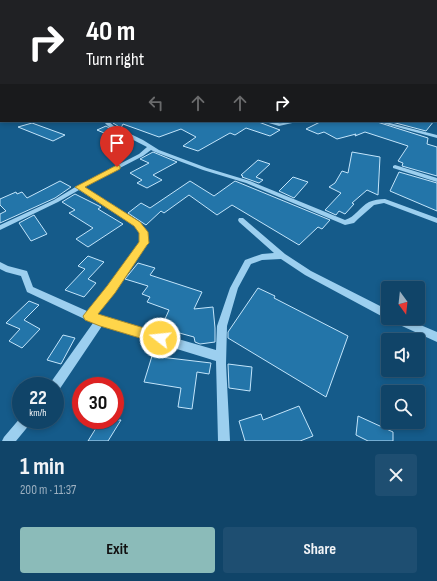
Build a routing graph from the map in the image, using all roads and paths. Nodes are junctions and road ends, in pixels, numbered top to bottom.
1 (108, 122) edge
2 (268, 122) edge
3 (294, 122) edge
4 (381, 122) edge
5 (437, 137) edge
6 (151, 147) junction
7 (395, 167) dead end
8 (437, 180) edge
9 (79, 187) junction
10 (241, 220) dead end
11 (437, 221) edge
12 (0, 228) edge
13 (282, 256) junction
14 (0, 265) edge
15 (381, 311) edge
16 (89, 316) junction
17 (100, 321) junction
18 (410, 325) edge
19 (437, 337) edge
20 (221, 357) junction
21 (61, 377) edge
22 (18, 429) edge
23 (8, 441) edge
24 (224, 441) edge

1 - 6 street
2 - 3 street
4 - 5 street
6 - 9 street
6 - 11 street
7 - 8 street
9 - 12 street
9 - 16 street
10 - 13 street
13 - 15 street
13 - 20 street
14 - 16 street
16 - 17 street
17 - 20 street
17 - 21 street
18 - 19 street
20 - 24 street
22 - 23 street

